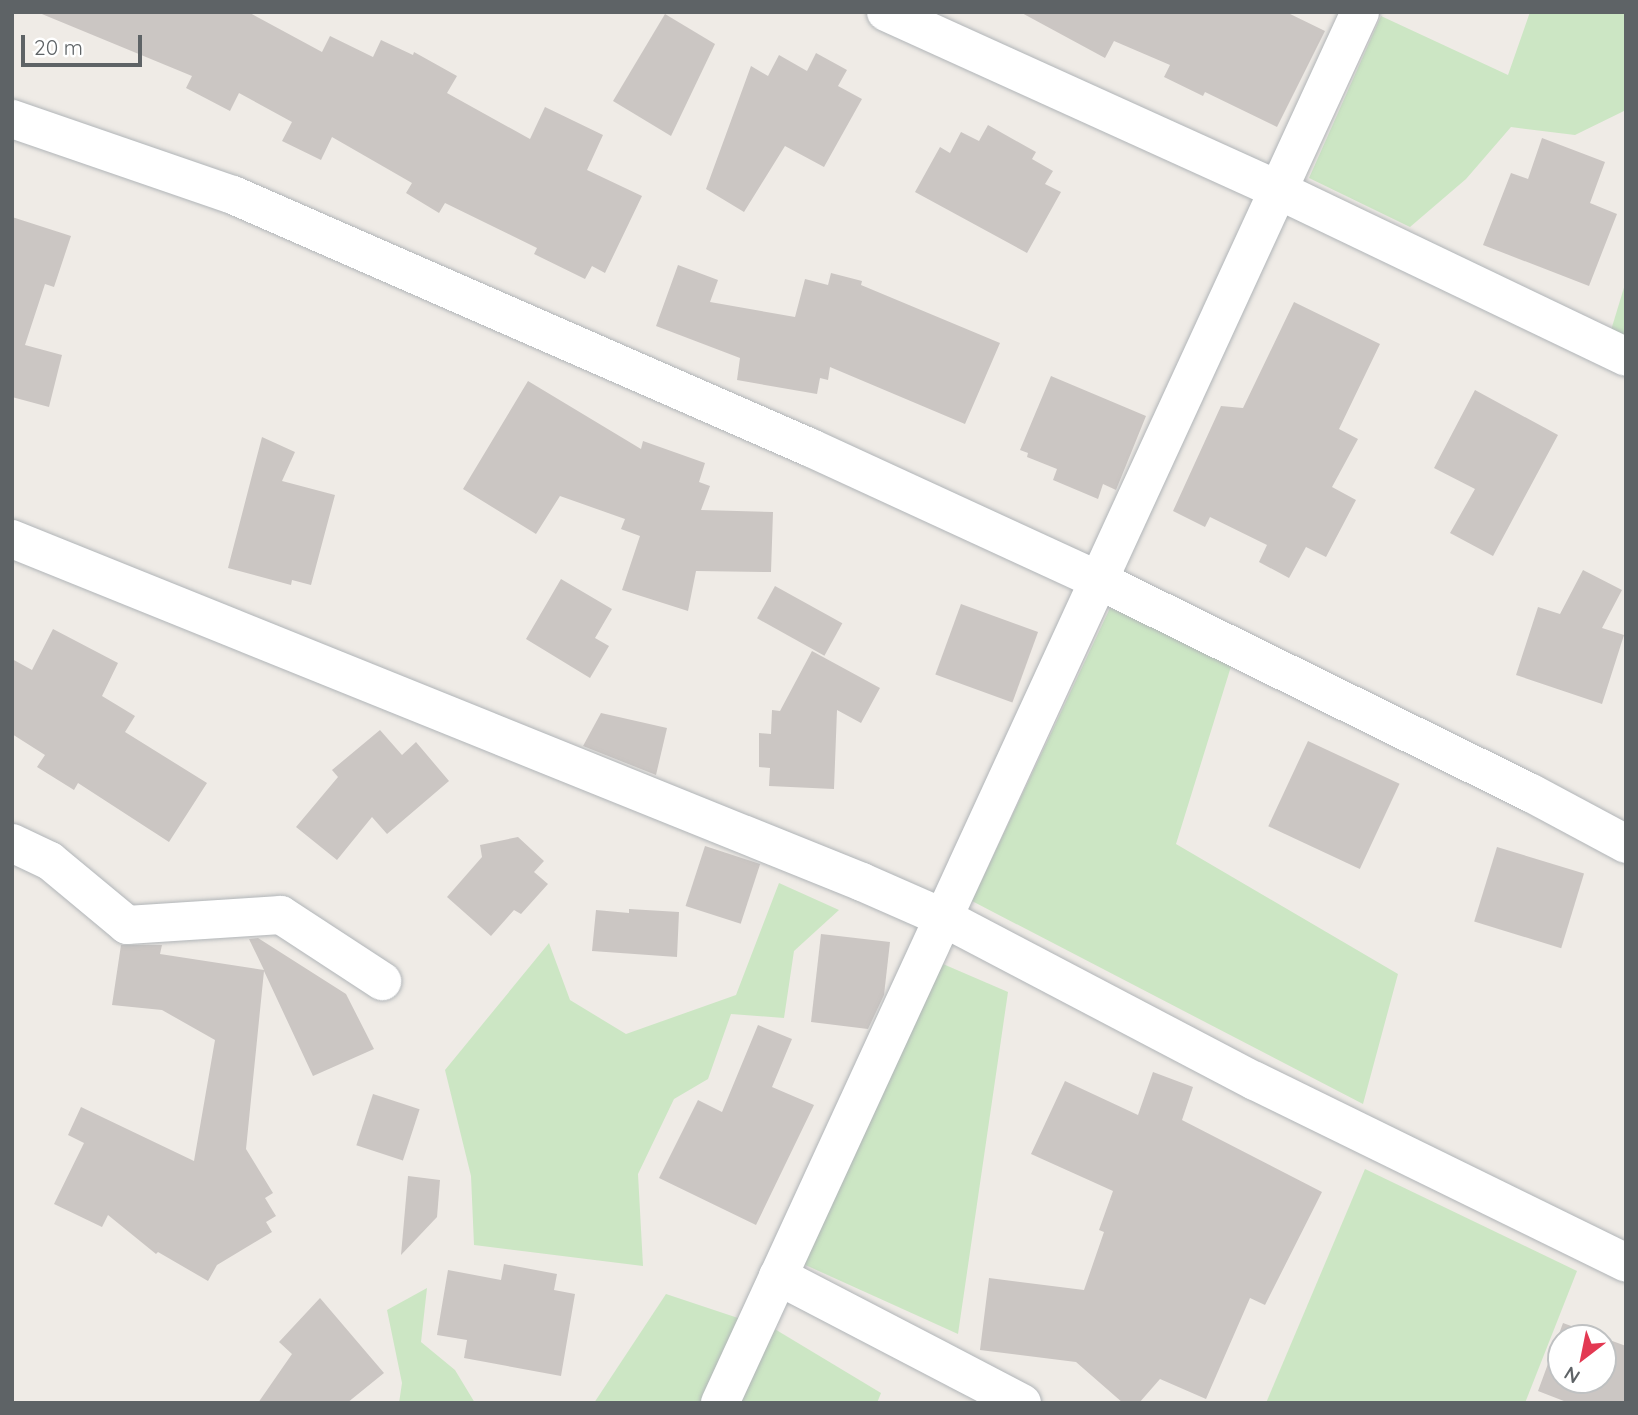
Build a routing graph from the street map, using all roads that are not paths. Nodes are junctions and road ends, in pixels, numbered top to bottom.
1 (886, 12) edge
2 (1360, 12) edge
3 (12, 119) edge
4 (1278, 190) junction
5 (1626, 357) edge
6 (12, 539) edge
7 (1096, 579) junction
8 (12, 843) edge
9 (1626, 844) edge
10 (944, 918) junction
11 (382, 981) dead end
12 (1626, 1263) edge
13 (778, 1276) junction
14 (720, 1403) edge
15 (1022, 1403) edge

1 - 4 street
2 - 4 street
3 - 7 street
4 - 5 street
4 - 7 street
6 - 10 street
7 - 9 street
7 - 10 street
8 - 11 street
10 - 12 street
10 - 13 street
13 - 14 street
13 - 15 street

